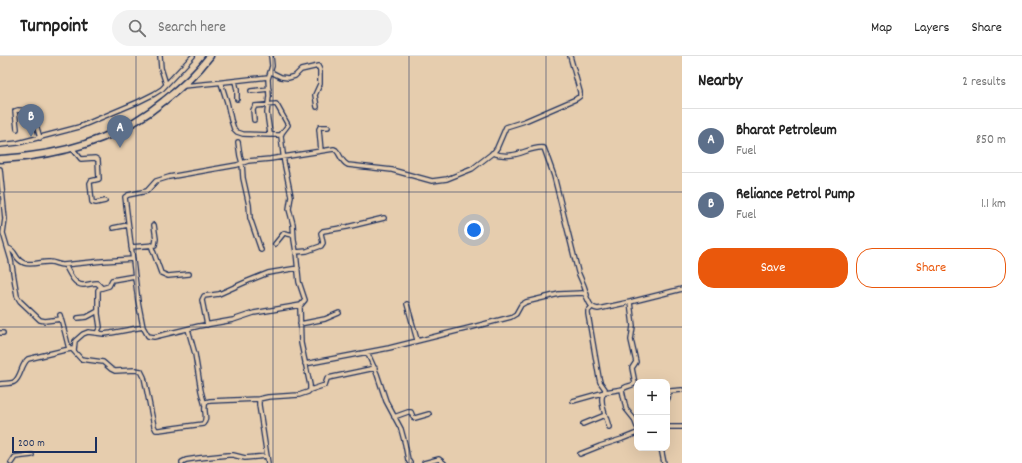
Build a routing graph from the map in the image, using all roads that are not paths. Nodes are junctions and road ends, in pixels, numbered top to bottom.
1 (160, 56) edge
2 (193, 56) edge
3 (205, 56) edge
4 (210, 56) edge
5 (271, 56) edge
6 (570, 56) edge
7 (271, 72) junction
8 (268, 76) junction
9 (235, 81) junction
10 (221, 83) junction
11 (166, 84) junction
12 (183, 86) junction
13 (269, 89) junction
14 (251, 91) dead end
15 (236, 99) dead end
16 (268, 104) junction
17 (317, 107) dead end
18 (254, 120) dead end
19 (328, 128) dead end
20 (17, 130) dead end
21 (271, 135) junction
22 (281, 136) junction
23 (40, 138) junction
24 (238, 142) dead end
25 (0, 145) edge
26 (72, 148) junction
27 (321, 151) junction
28 (492, 154) junction
29 (0, 155) edge
30 (283, 157) junction
31 (0, 159) edge
32 (242, 163) junction
33 (0, 169) edge
34 (105, 201) dead end
35 (384, 218) dead end
36 (128, 225) junction
37 (154, 225) dead end
38 (113, 228) dead end
39 (293, 235) junction
40 (275, 244) dead end
41 (151, 245) junction
42 (131, 247) junction
43 (8, 248) junction
44 (261, 250) dead end
45 (296, 252) junction
46 (133, 259) junction
47 (65, 265) junction
48 (298, 268) junction
49 (189, 274) dead end
50 (135, 276) junction
51 (102, 288) junction
52 (682, 288) edge
53 (587, 296) junction
54 (630, 302) junction
55 (408, 304) dead end
56 (301, 305) junction
57 (592, 307) junction
58 (98, 312) junction
59 (339, 314) dead end
60 (78, 318) dead end
61 (300, 324) junction
62 (207, 325) junction
63 (143, 327) junction
64 (188, 329) junction
65 (97, 333) junction
66 (417, 340) junction
67 (69, 349) junction
68 (74, 351) junction
69 (367, 352) junction
70 (305, 364) junction
71 (374, 368) junction
72 (0, 384) edge
73 (623, 388) junction
74 (310, 390) junction
75 (682, 390) edge
76 (670, 391) edge
77 (605, 392) junction
78 (259, 400) junction
79 (573, 401) dead end
80 (205, 406) junction
81 (429, 414) dead end
82 (605, 415) junction
83 (394, 417) junction
84 (634, 420) edge
85 (583, 424) dead end
86 (609, 427) dead end
87 (670, 428) edge
88 (682, 428) edge
89 (634, 434) edge
90 (662, 451) edge
91 (580, 454) dead end
92 (32, 455) dead end
93 (267, 456) junction
94 (11, 463) edge
95 (182, 463) edge
96 (268, 463) edge
97 (410, 463) edge
98 (424, 463) edge
99 (444, 463) edge
100 (664, 463) edge

1 - 11 street
2 - 11 street
3 - 29 highway
4 - 12 highway
5 - 7 street
6 - 28 street
7 - 8 street
7 - 17 street
8 - 9 street
8 - 13 street
9 - 10 street
9 - 15 street
10 - 12 street
10 - 21 street
11 - 23 street
12 - 26 highway
13 - 14 street
13 - 16 street
16 - 18 street
16 - 21 street
16 - 22 street
19 - 27 street
20 - 23 street
21 - 22 street
22 - 30 street
23 - 25 street
24 - 32 street
26 - 31 highway
26 - 34 street
27 - 28 street
27 - 30 street
28 - 53 street
30 - 32 street
30 - 39 street
32 - 36 street
32 - 44 street
33 - 43 street
35 - 45 street
36 - 38 street
36 - 42 street
37 - 41 street
39 - 40 street
39 - 45 street
41 - 42 street
41 - 49 street
42 - 46 street
43 - 47 street
43 - 67 street
45 - 48 street
46 - 47 street
46 - 50 street
47 - 51 street
48 - 56 street
48 - 62 street
50 - 51 street
50 - 63 street
51 - 58 street
52 - 54 street
53 - 57 street
53 - 66 street
54 - 57 street
54 - 73 street
55 - 66 street
56 - 61 street
56 - 62 street
57 - 77 street
58 - 60 street
58 - 65 street
59 - 61 street
61 - 70 street
62 - 64 street
63 - 64 street
63 - 65 street
64 - 80 street
65 - 68 street
66 - 69 street
67 - 68 street
67 - 72 street
68 - 80 street
69 - 70 street
69 - 71 street
70 - 74 street
71 - 74 street
71 - 83 street
73 - 77 street
73 - 84 street
74 - 78 street
75 - 76 street
77 - 79 street
77 - 82 street
78 - 80 street
78 - 93 street
81 - 83 street
82 - 85 street
82 - 86 street
83 - 97 street
87 - 88 street
89 - 91 street
90 - 100 street
92 - 94 street
93 - 95 street
93 - 96 street
98 - 99 street

